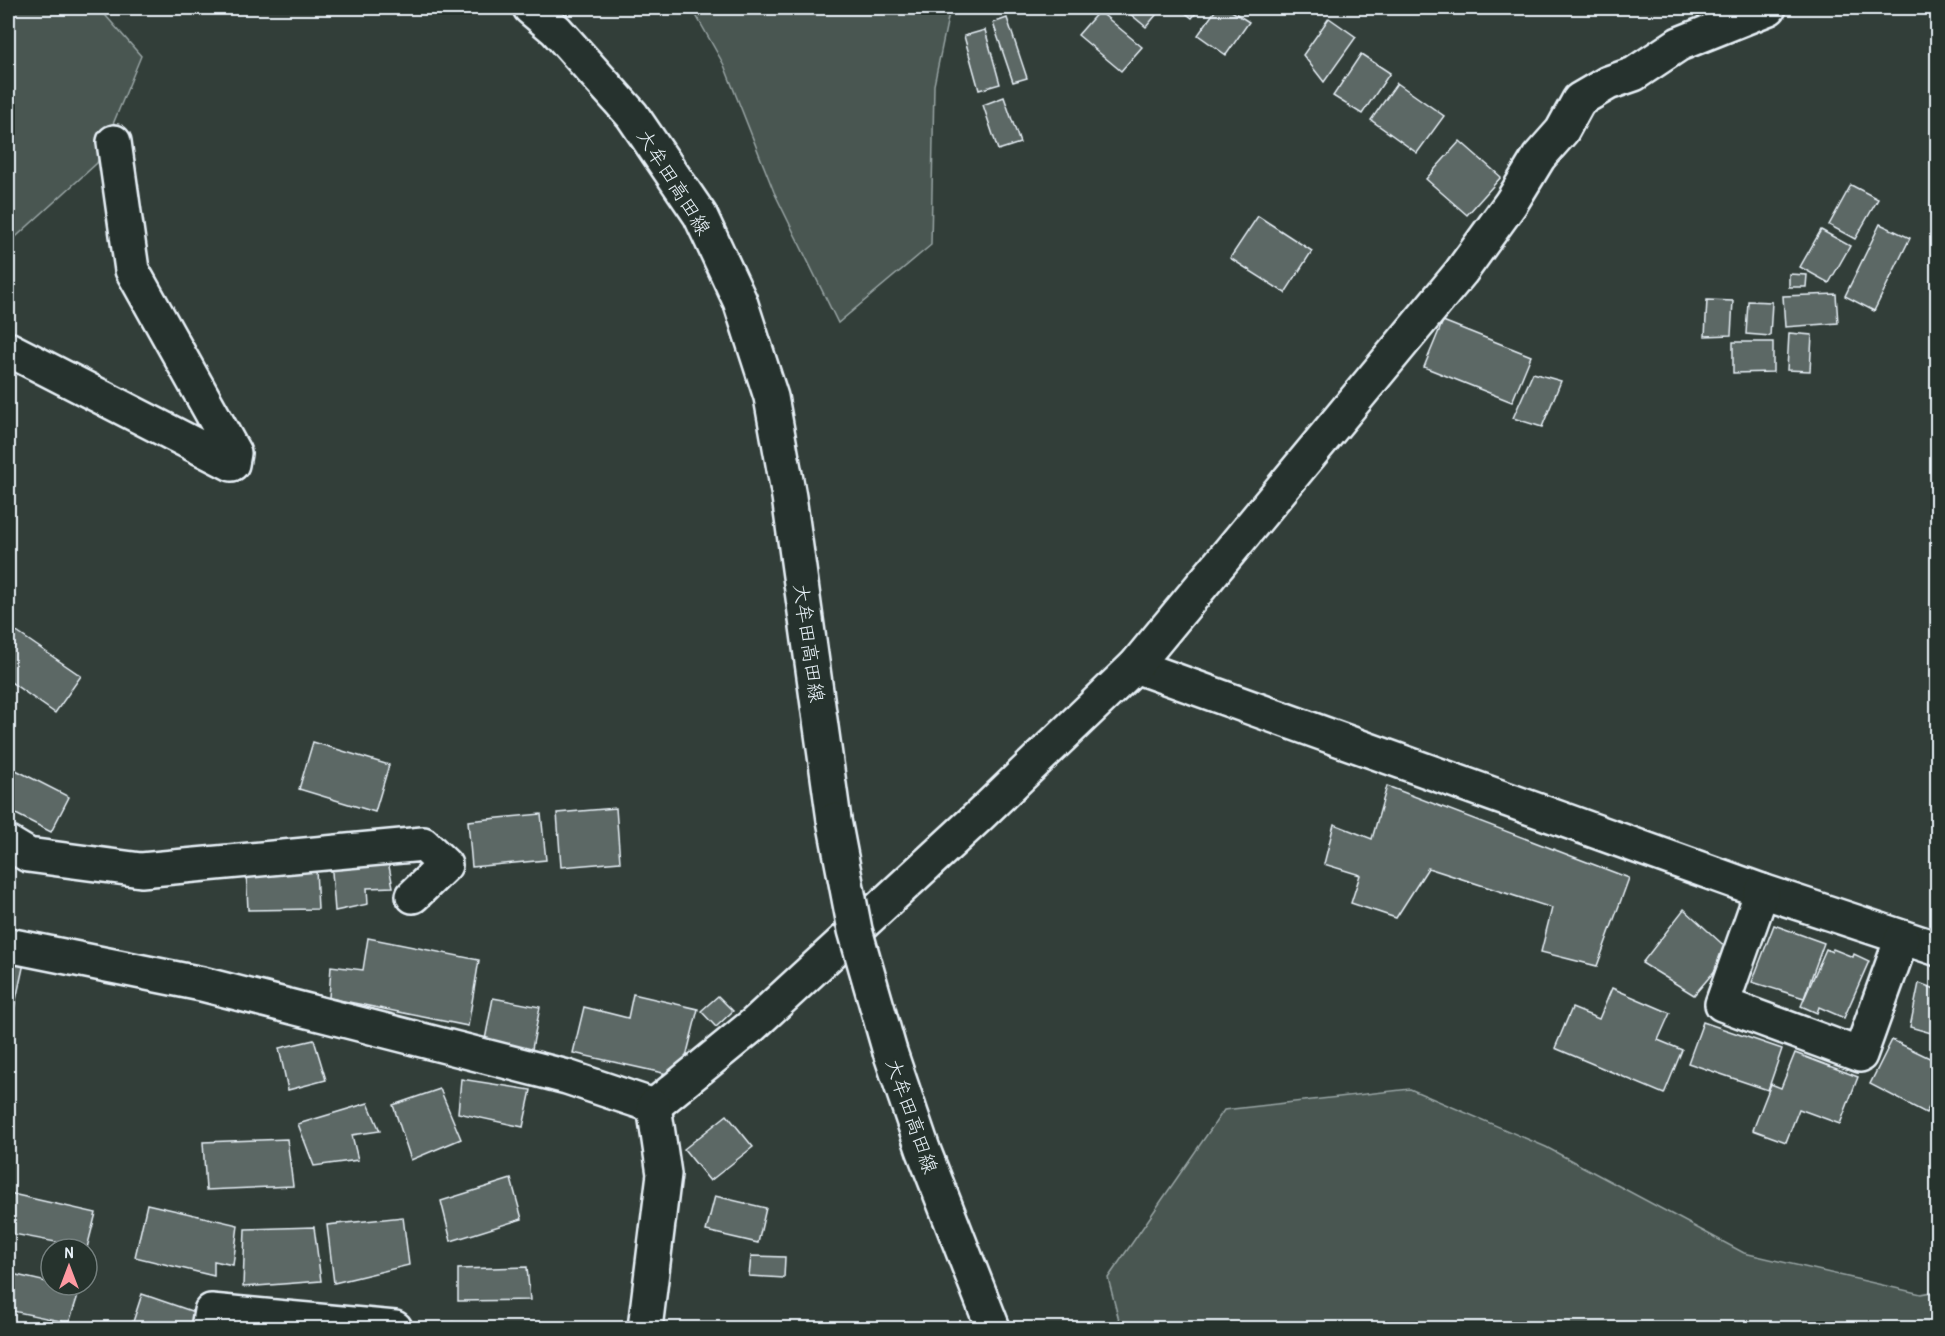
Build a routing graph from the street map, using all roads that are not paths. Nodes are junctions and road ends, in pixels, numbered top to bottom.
1 (530, 8) edge
2 (1769, 8) edge
3 (114, 142) dead end
4 (8, 349) edge
5 (1135, 666) junction
6 (8, 843) edge
7 (1762, 891) junction
8 (413, 896) dead end
9 (1902, 938) junction
10 (8, 945) edge
11 (1938, 949) edge
12 (654, 1106) junction
13 (208, 1329) edge
14 (395, 1329) edge
15 (645, 1329) edge
16 (993, 1329) edge

1 - 16 street, 大牟田高田線, bridge
2 - 5 street
3 - 4 street
5 - 7 street
5 - 12 street
6 - 8 street
7 - 9 street
7 - 9 street
9 - 11 street
10 - 12 street
12 - 15 street
13 - 14 street

